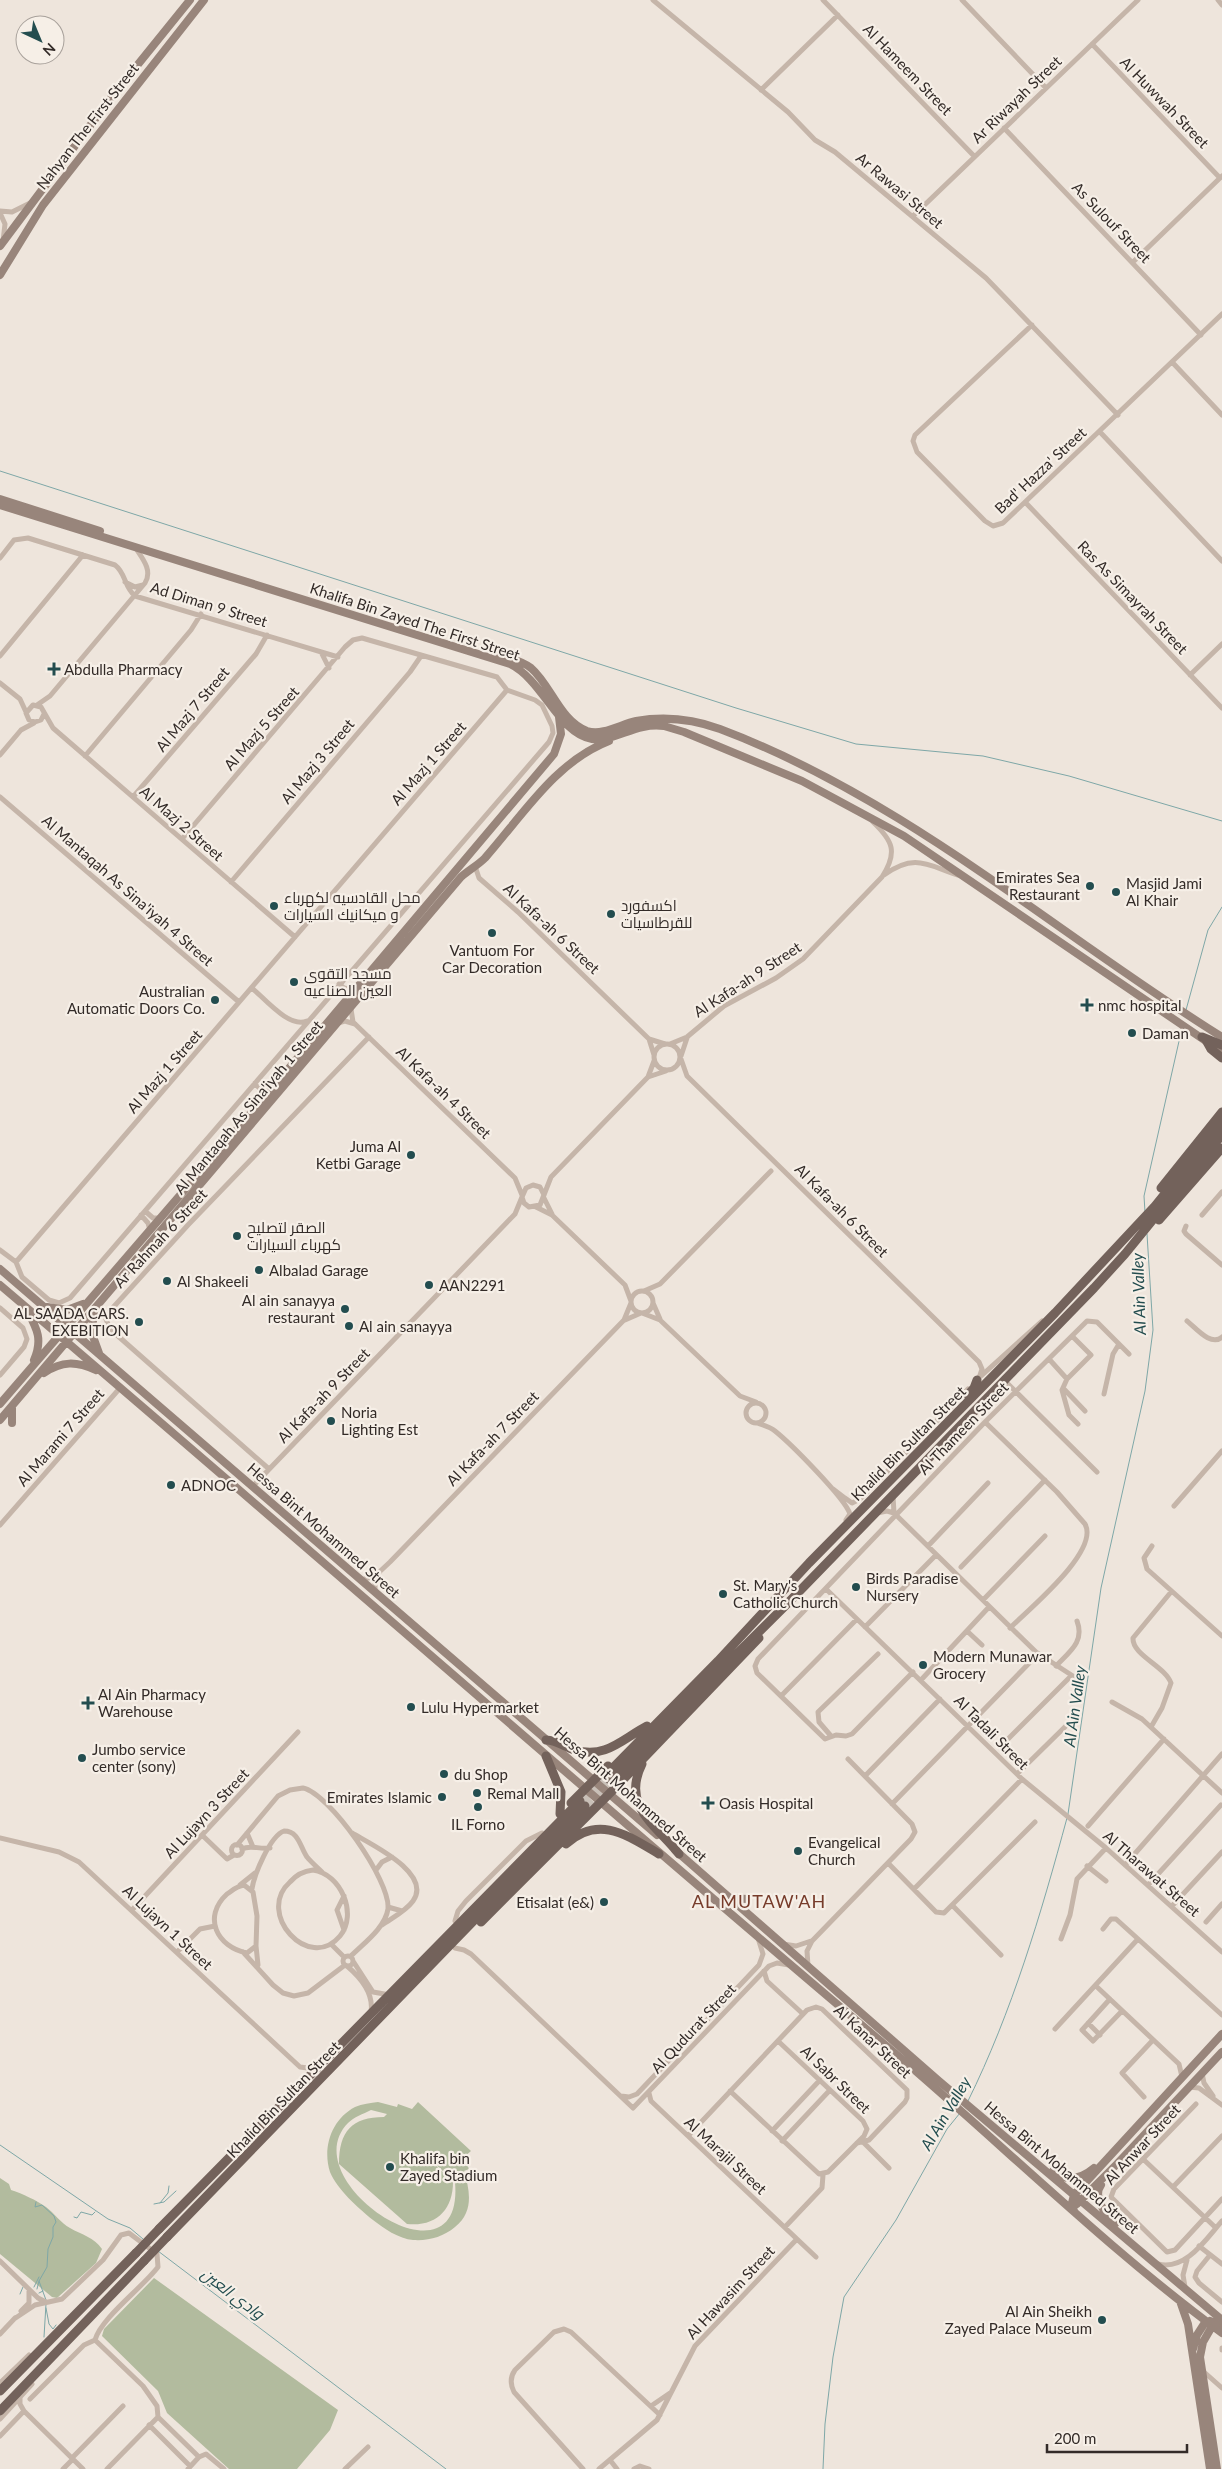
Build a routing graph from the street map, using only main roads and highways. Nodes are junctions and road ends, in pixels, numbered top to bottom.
1 (190, 0) edge
2 (204, 0) edge
3 (1, 244) edge
4 (0, 275) edge
5 (0, 499) edge
6 (0, 505) edge
7 (559, 715) junction
8 (637, 727) junction
9 (777, 755) junction
10 (782, 772) junction
11 (420, 912) junction
12 (425, 920) junction
13 (1222, 1037) edge
14 (1204, 1038) junction
15 (1222, 1045) edge
16 (1222, 1052) edge
17 (1222, 1058) edge
18 (1222, 1108) edge
19 (1222, 1112) edge
20 (1222, 1123) edge
21 (1205, 1131) junction
22 (1222, 1135) edge
23 (1221, 1150) edge
24 (195, 1178) junction
25 (1183, 1178) junction
26 (196, 1191) junction
27 (0, 1269) edge
28 (0, 1285) edge
29 (89, 1300) junction
30 (25, 1306) junction
31 (44, 1306) junction
32 (96, 1308) junction
33 (67, 1326) junction
34 (74, 1333) junction
35 (59, 1335) junction
36 (67, 1342) junction
37 (99, 1355) junction
38 (30, 1368) junction
39 (104, 1374) junction
40 (978, 1379) road end
41 (34, 1380) junction
42 (0, 1404) edge
43 (12, 1406) junction
44 (0, 1420) edge
45 (12, 1423) dead end
46 (937, 1434) junction
47 (767, 1607) junction
48 (775, 1616) junction
49 (646, 1726) junction
50 (546, 1740) junction
51 (648, 1753) junction
52 (546, 1756) junction
53 (593, 1780) junction
54 (585, 1789) junction
55 (609, 1794) junction
56 (600, 1803) junction
57 (560, 1814) junction
58 (659, 1854) junction
59 (680, 1854) junction
60 (516, 1886) junction
61 (729, 1898) junction
62 (748, 1899) dead end
63 (434, 1950) junction
64 (418, 1978) junction
65 (1222, 2034) edge
66 (1222, 2052) edge
67 (937, 2083) junction
68 (1116, 2148) junction
69 (1031, 2159) junction
70 (1118, 2164) junction
71 (1074, 2195) junction
72 (1081, 2201) junction
73 (1072, 2208) junction
74 (1126, 2240) junction
75 (1179, 2299) junction
76 (1213, 2322) edge
77 (1222, 2326) edge
78 (1222, 2333) edge
79 (1192, 2352) junction
80 (0, 2391) edge
81 (0, 2411) edge
82 (1210, 2469) edge
83 (1217, 2469) edge

1 - 3 main road, Nahyan The First Street
2 - 4 main road, Nahyan The First Street
5 - 9 main road, Khalifa Bin Zayed The First Street
6 - 7 main road, Khalifa Bin Zayed The First Street
7 - 8 main road, Khalifa Bin Zayed The First Street
7 - 11 main road, Al Mantaqah As Sina'iyah 1 Street
8 - 10 main road, Khalifa Bin Zayed The First Street
8 - 12 main road, Al Mantaqah As Sina'iyah 1 Street
9 - 10 main road
9 - 13 main road, Khalifa Bin Zayed The First Street
10 - 14 main road, Khalifa Bin Zayed The First Street
11 - 12 main road
11 - 24 main road, Al Mantaqah As Sina'iyah 1 Street
12 - 26 main road, Al Mantaqah As Sina'iyah 1 Street
14 - 15 main road
14 - 16 main road, Khalifa Bin Zayed The First Street
14 - 17 main road
18 - 21 main road
19 - 21 main road
20 - 25 main road, Khalid Bin Sultan Street
21 - 25 main road
22 - 25 main road, Khalid Bin Sultan Street
23 - 25 main road
24 - 26 main road
24 - 29 main road, Al Mantaqah As Sina'iyah 1 Street
25 - 46 main road, Khalid Bin Sultan Street
25 - 48 main road, Khalid Bin Sultan Street
26 - 32 main road, Al Mantaqah As Sina'iyah 1 Street
27 - 31 main road, Hessa Bint Mohammed Street
28 - 30 main road, Hessa Bint Mohammed Street
29 - 31 main road
29 - 33 main road, Al Mantaqah As Sina'iyah 1 Street
30 - 35 main road, Hessa Bint Mohammed Street
30 - 38 main road
31 - 33 main road, Hessa Bint Mohammed Street
32 - 34 main road, Al Mantaqah As Sina'iyah 1 Street
32 - 37 main road
33 - 34 main road, Hessa Bint Mohammed Street
33 - 35 main road, Al Mantaqah As Sina'iyah 1 Street
34 - 36 main road, Al Mantaqah As Sina'iyah 1 Street
34 - 37 main road, Hessa Bint Mohammed Street
35 - 36 main road, Hessa Bint Mohammed Street
35 - 38 main road, Al Mantaqah As Sina'iyah 1 Street
36 - 39 main road, Hessa Bint Mohammed Street
36 - 41 main road, Al Mantaqah As Sina'iyah 1 Street
37 - 50 main road, Hessa Bint Mohammed Street
38 - 42 main road, Al Mantaqah As Sina'iyah 1 Street
39 - 41 main road
39 - 52 main road, Hessa Bint Mohammed Street
40 - 46 main road
41 - 43 main road, Al Mantaqah As Sina'iyah 1 Street
43 - 44 main road, Al Mantaqah As Sina'iyah 1 Street
43 - 45 main road
46 - 47 main road, Khalid Bin Sultan Street
47 - 48 main road, Khalid Bin Sultan Street
47 - 49 main road
48 - 51 main road
49 - 50 main road
49 - 53 main road
50 - 53 main road, Hessa Bint Mohammed Street
51 - 55 main road
51 - 59 main road
52 - 54 main road, Hessa Bint Mohammed Street
52 - 57 main road
53 - 54 main road
53 - 55 main road, Hessa Bint Mohammed Street
54 - 56 main road, Hessa Bint Mohammed Street
54 - 57 main road
55 - 56 main road
55 - 59 main road, Hessa Bint Mohammed Street
56 - 58 main road, Hessa Bint Mohammed Street
56 - 60 main road
57 - 63 main road
58 - 60 main road
58 - 67 main road, Hessa Bint Mohammed Street
59 - 61 main road, Hessa Bint Mohammed Street
60 - 64 main road
61 - 62 main road
61 - 67 main road, Hessa Bint Mohammed Street
63 - 64 main road, Khalid Bin Sultan Street
63 - 80 main road, Khalid Bin Sultan Street, bridge
64 - 81 main road, Khalid Bin Sultan Street, bridge
65 - 68 main road
66 - 70 main road
67 - 69 main road, Hessa Bint Mohammed Street
67 - 73 main road, Hessa Bint Mohammed Street
68 - 69 main road
68 - 71 main road
69 - 71 main road, Hessa Bint Mohammed Street
70 - 72 main road
70 - 74 main road
71 - 72 main road, Hessa Bint Mohammed Street
71 - 73 main road
72 - 73 main road
72 - 74 main road, Hessa Bint Mohammed Street
73 - 75 main road, Hessa Bint Mohammed Street
74 - 76 main road, Hessa Bint Mohammed Street
75 - 76 main road, Hessa Bint Mohammed Street
75 - 79 main road
76 - 77 main road
76 - 78 main road, Hessa Bint Mohammed Street
76 - 79 main road
76 - 83 main road
79 - 82 main road

